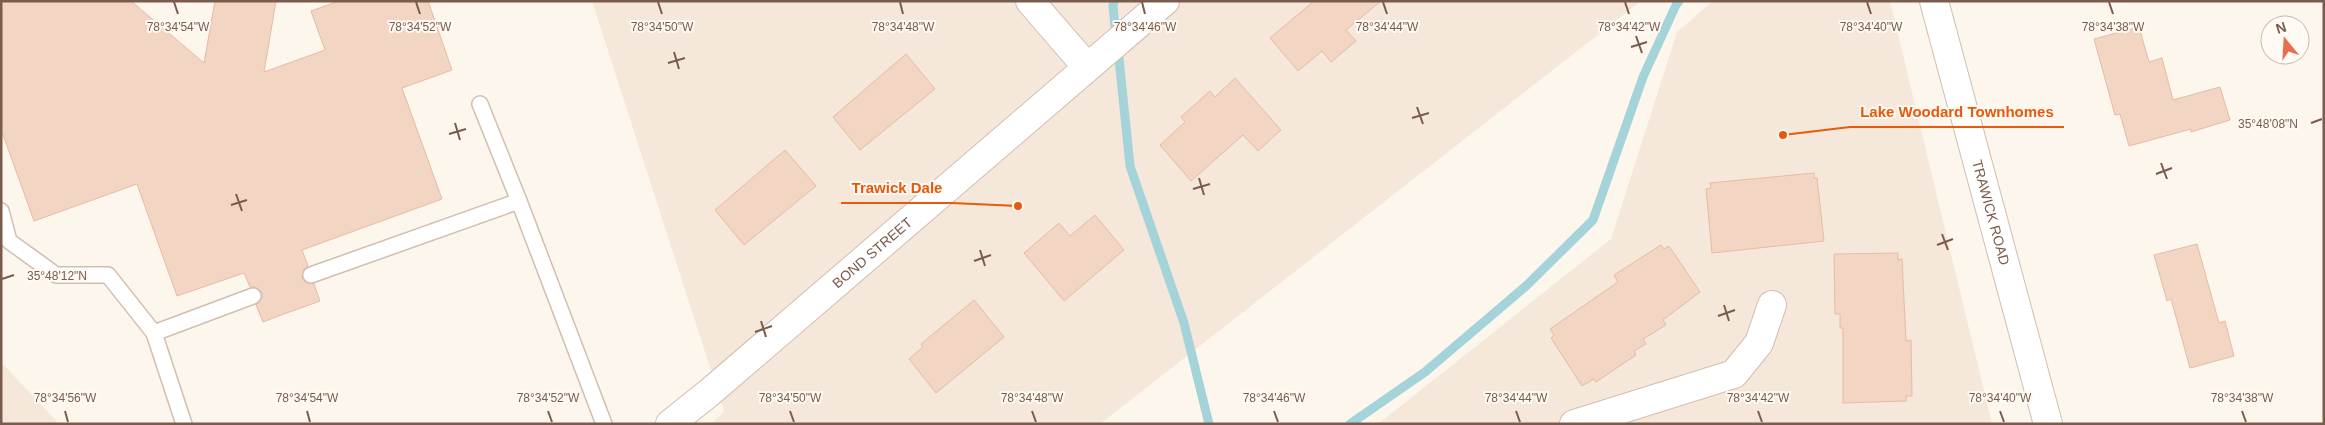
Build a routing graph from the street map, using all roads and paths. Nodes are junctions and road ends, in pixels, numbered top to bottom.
1 (1030, 1) edge
2 (1165, 1) edge
3 (1934, 1) edge
4 (1087, 67) junction
5 (480, 104) dead end
6 (518, 201) junction
7 (1, 211) edge
8 (311, 275) dead end
9 (253, 296) dead end
10 (1772, 305) dead end
11 (154, 333) junction
12 (184, 424) edge
13 (604, 424) edge
14 (670, 424) edge
15 (1574, 424) edge
16 (2048, 424) edge

1 - 4 street
2 - 4 street, BOND STREET
3 - 16 street, TRAWICK ROAD
4 - 14 street, BOND STREET
5 - 6 lane
6 - 8 lane
6 - 13 lane
7 - 11 lane
9 - 11 lane
10 - 15 street
11 - 12 lane

